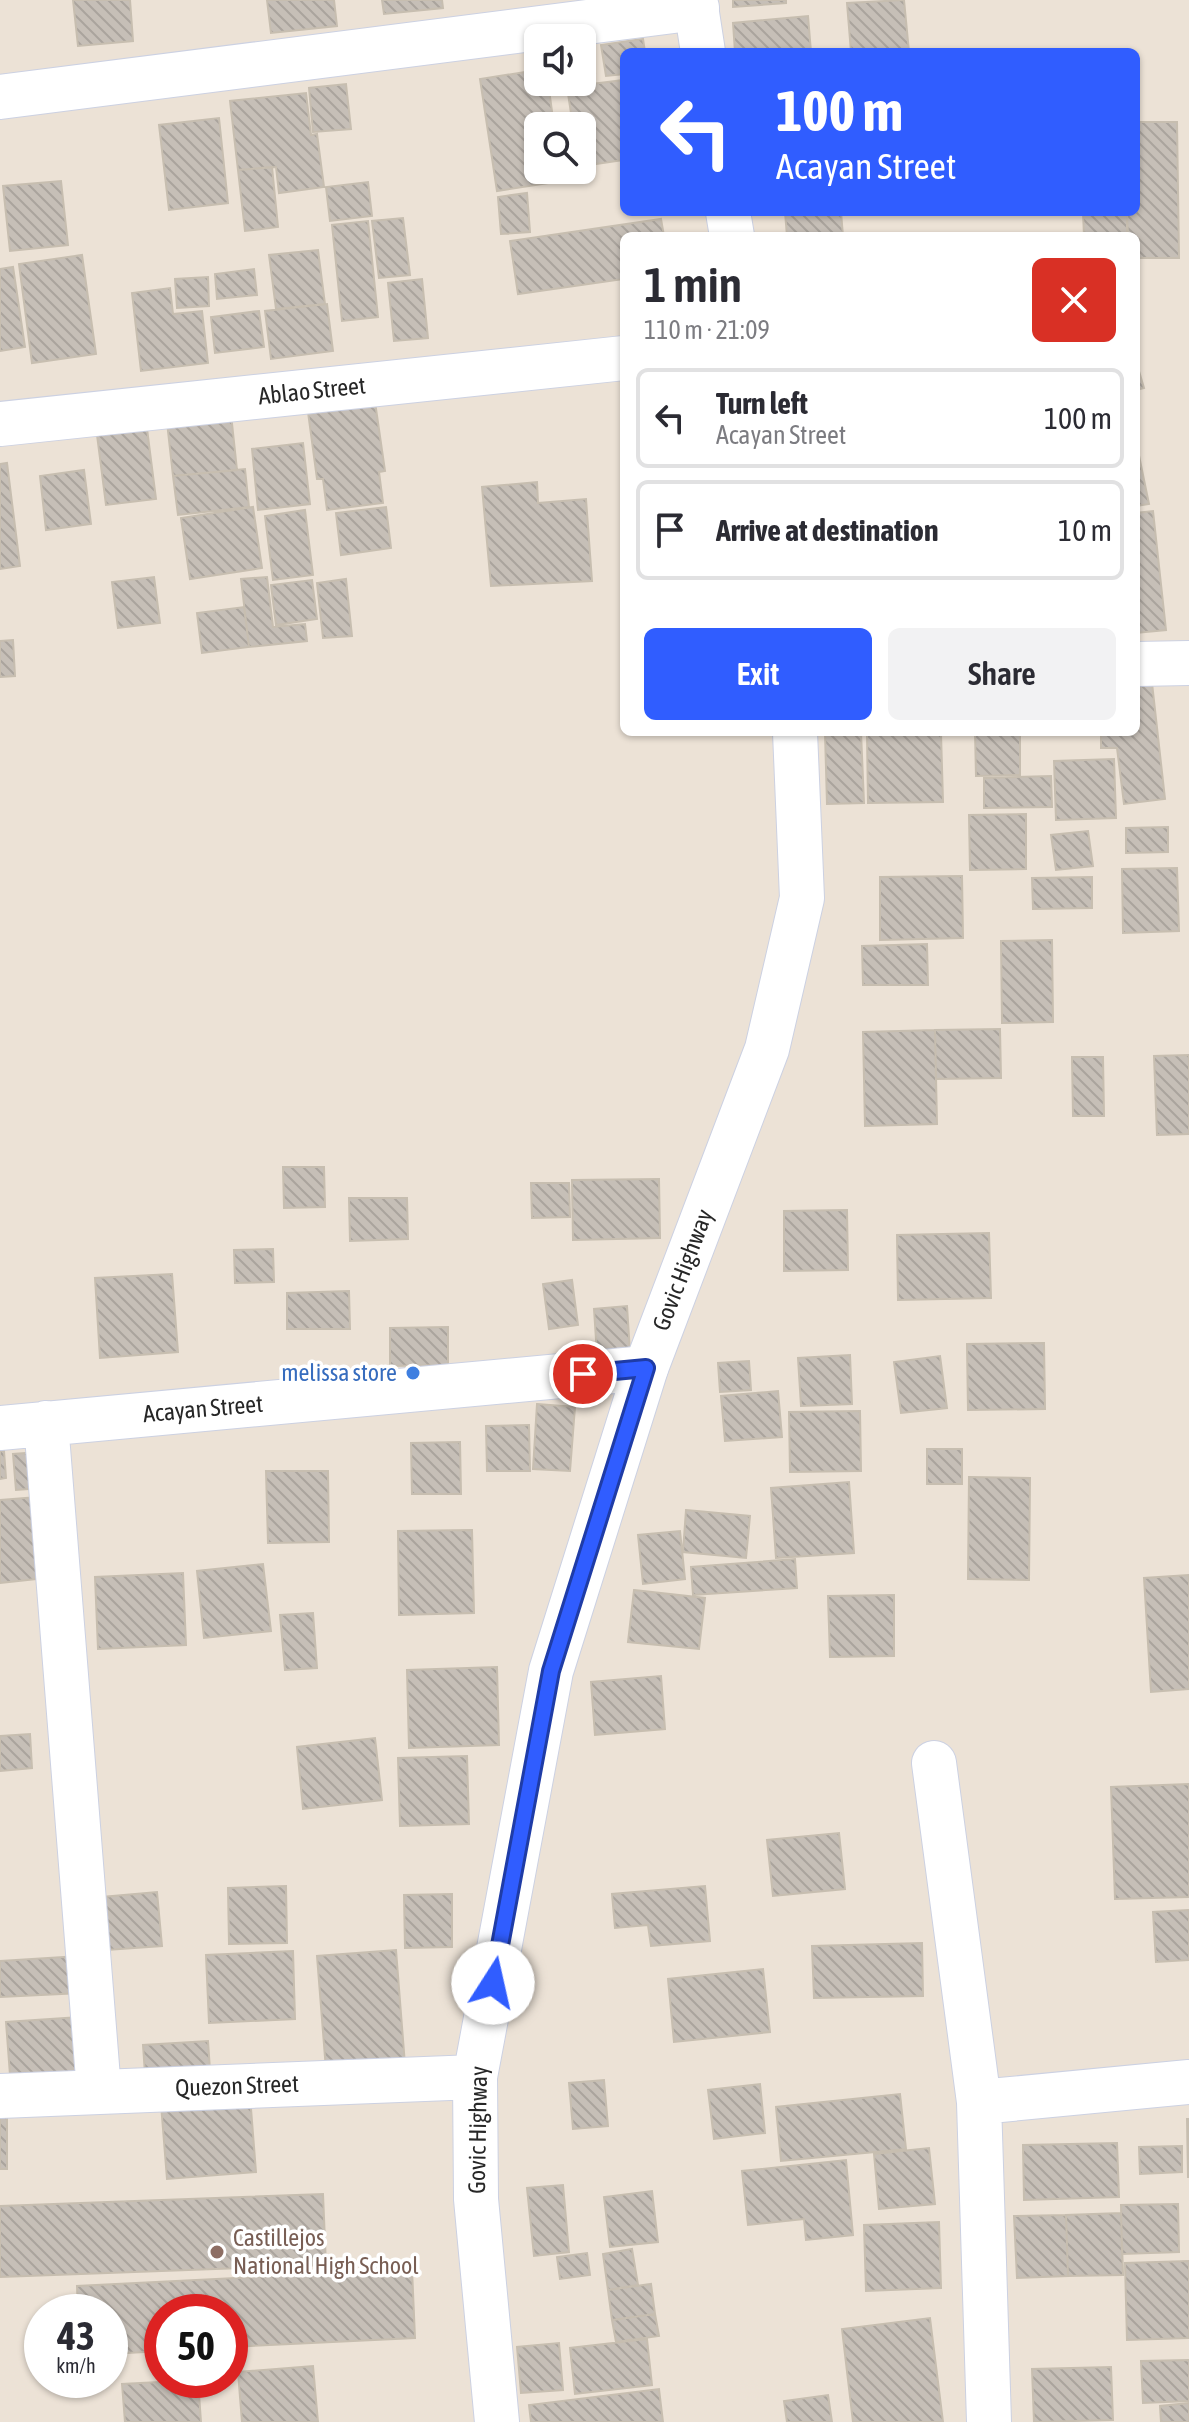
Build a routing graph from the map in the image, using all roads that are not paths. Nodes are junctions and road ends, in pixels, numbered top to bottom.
1 (696, 4) edge
2 (702, 48) edge
3 (0, 97) edge
4 (620, 358) edge
5 (0, 424) edge
6 (1189, 663) edge
7 (1140, 664) edge
8 (795, 736) edge
9 (646, 1368) junction
10 (46, 1423) junction
11 (0, 1428) edge
12 (934, 1763) dead end
13 (475, 2077) junction
14 (1189, 2082) edge
15 (99, 2091) junction
16 (0, 2096) edge
17 (979, 2102) junction
18 (497, 2422) edge
19 (989, 2422) edge

1 - 2 street
1 - 3 street
4 - 5 street, Ablao Street
6 - 7 street
8 - 9 street, Govic Highway
9 - 10 street, Acayan Street
9 - 13 street, Govic Highway
10 - 11 street, Acayan Street
10 - 15 street
12 - 17 street
13 - 15 street, Quezon Street
13 - 18 street, Govic Highway
14 - 17 street
15 - 16 street, Quezon Street
17 - 19 street

